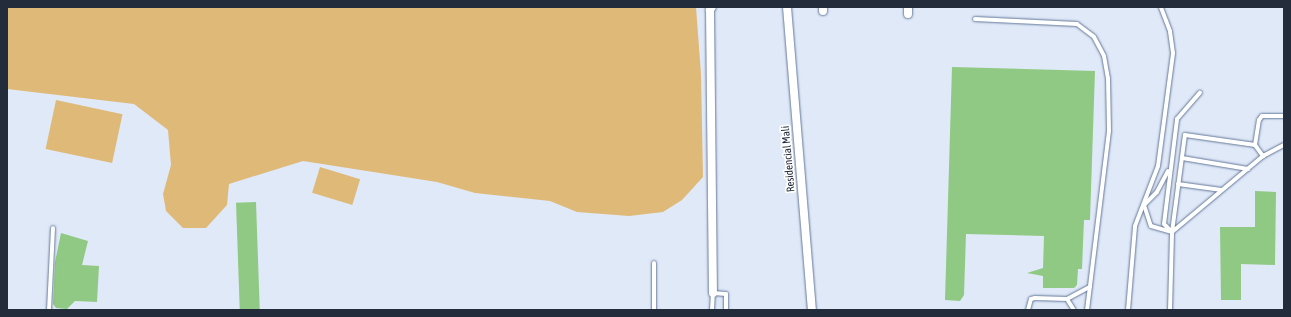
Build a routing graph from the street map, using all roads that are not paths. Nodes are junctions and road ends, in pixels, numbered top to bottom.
1 (712, 7) edge
2 (787, 7) edge
3 (1161, 7) edge
4 (975, 19) dead end
5 (1200, 93) dead end
6 (1284, 116) edge
7 (1255, 145) junction
8 (1284, 145) edge
9 (1263, 156) junction
10 (1182, 158) junction
11 (1169, 168) junction
12 (1248, 169) junction
13 (1178, 184) junction
14 (1222, 190) junction
15 (1144, 205) junction
16 (53, 228) dead end
17 (1172, 232) junction
18 (654, 263) dead end
19 (1090, 287) junction
20 (713, 293) junction
21 (1067, 299) junction
22 (49, 310) edge
23 (654, 310) edge
24 (712, 310) edge
25 (726, 310) edge
26 (812, 310) edge
27 (1028, 310) edge
28 (1074, 310) edge
29 (1087, 310) edge
30 (1128, 310) edge
31 (1170, 310) edge

1 - 20 street
2 - 26 street, Residencial Mali
3 - 15 lane
4 - 19 lane
5 - 11 lane
6 - 7 lane
7 - 9 lane
7 - 10 lane
8 - 9 lane
9 - 12 lane
10 - 12 lane
10 - 13 lane
11 - 15 lane
11 - 17 lane
12 - 14 lane
13 - 14 lane
13 - 17 lane
14 - 17 lane
15 - 17 lane
15 - 30 lane
16 - 22 lane
17 - 31 lane
18 - 23 lane
19 - 21 lane
19 - 29 lane
20 - 24 lane
20 - 25 lane
21 - 27 lane
21 - 28 lane

